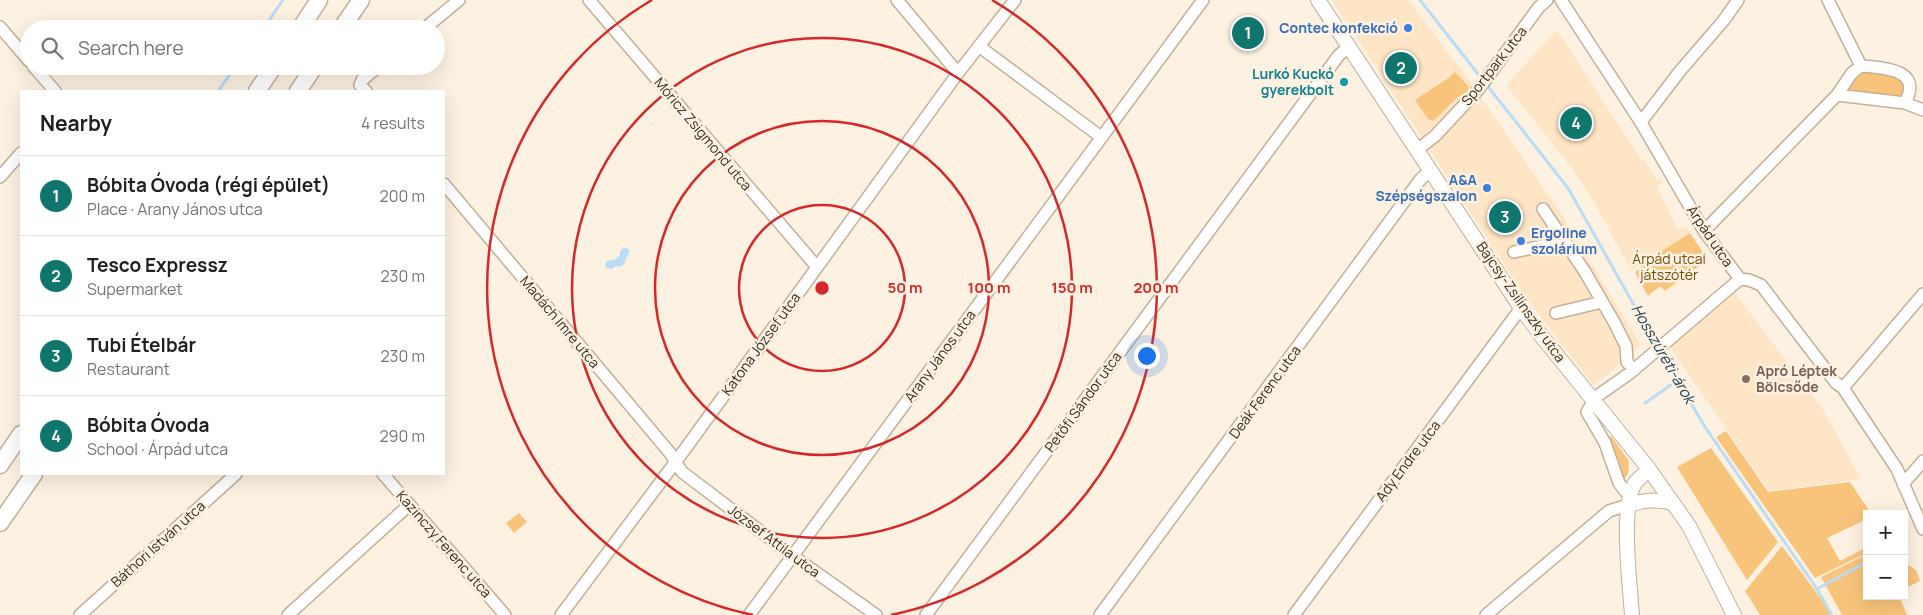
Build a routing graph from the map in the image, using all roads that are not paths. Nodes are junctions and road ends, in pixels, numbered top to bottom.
1 (320, 0) edge
2 (361, 0) edge
3 (459, 0) edge
4 (589, 0) edge
5 (897, 0) edge
6 (1015, 0) edge
7 (1203, 0) edge
8 (1318, 0) edge
9 (1547, 0) edge
10 (1560, 0) edge
11 (1738, 0) edge
12 (1828, 0) edge
13 (306, 20) edge
14 (347, 20) edge
15 (435, 20) edge
16 (0, 27) edge
17 (1349, 46) junction
18 (980, 47) junction
19 (20, 50) edge
20 (1861, 66) junction
21 (958, 73) junction
22 (41, 75) edge
23 (268, 75) edge
24 (310, 75) edge
25 (368, 75) edge
26 (363, 88) edge
27 (53, 90) edge
28 (258, 90) edge
29 (299, 90) edge
30 (1837, 95) junction
31 (1904, 103) junction
32 (1923, 110) edge
33 (1641, 122) junction
34 (1101, 137) junction
35 (1417, 150) junction
36 (20, 154) edge
37 (1430, 170) junction
38 (0, 177) edge
39 (445, 185) edge
40 (1543, 209) dead end
41 (1704, 231) junction
42 (1564, 241) junction
43 (1514, 252) dead end
44 (817, 267) junction
45 (1740, 280) junction
46 (1923, 294) edge
47 (1602, 302) junction
48 (1522, 308) junction
49 (1556, 313) dead end
50 (1634, 370) junction
51 (1842, 388) junction
52 (1593, 400) junction
53 (20, 435) edge
54 (1923, 461) edge
55 (675, 462) junction
56 (0, 465) edge
57 (1649, 469) junction
58 (33, 475) edge
59 (235, 475) edge
60 (383, 475) edge
61 (1903, 484) junction
62 (1629, 501) junction
63 (1673, 503) junction
64 (409, 505) junction
65 (0, 523) edge
66 (1923, 530) edge
67 (793, 556) junction
68 (80, 615) edge
69 (288, 615) edge
70 (505, 615) edge
71 (561, 615) edge
72 (749, 615) edge
73 (876, 615) edge
74 (926, 615) edge
75 (1100, 615) edge
76 (1294, 615) edge
77 (1486, 615) edge
78 (1632, 615) edge
79 (1734, 615) edge

1 - 13 highway
2 - 14 highway
3 - 15 street
4 - 44 street, Móricz Zsigmond utca
5 - 21 street
6 - 18 street, Katona József utca
7 - 34 street, Arany János utca
8 - 17 main road, Bajcsy-Zsilinszky utca
9 - 35 street, Sportpark utca
10 - 33 street, Árpád utca
11 - 33 street
12 - 20 street
16 - 19 street
17 - 35 main road, Bajcsy-Zsilinszky utca
17 - 74 street, Petőfi Sándor utca
18 - 21 street, Katona József utca
18 - 34 street
20 - 30 street
20 - 31 street
21 - 44 street, Katona József utca
22 - 27 street
23 - 28 highway
24 - 29 highway
25 - 26 street
30 - 31 street
30 - 41 street
31 - 32 street
33 - 41 street, Árpád utca
34 - 67 street, Arany János utca
35 - 37 main road, Bajcsy-Zsilinszky utca
36 - 38 street
37 - 48 main road, Bajcsy-Zsilinszky utca
37 - 75 street, Deák Ferenc utca
39 - 55 street, Madách Imre utca
40 - 42 street
41 - 45 street, Árpád utca
42 - 43 street
42 - 47 street
44 - 55 street, Katona József utca
45 - 50 street
45 - 51 street, Árpád utca
46 - 51 street
47 - 49 street
47 - 50 street
48 - 52 main road, Bajcsy-Zsilinszky utca
48 - 76 street, Ady Endre utca
50 - 52 street
51 - 61 street, Árpád utca
52 - 57 main road, Bajcsy-Zsilinszky utca
52 - 62 street
53 - 56 highway
54 - 61 street
55 - 67 street, József Attila utca
55 - 71 street, Katona József utca
57 - 62 main road
57 - 63 main road, Bajcsy-Zsilinszky utca
58 - 65 highway
59 - 68 street, Báthori István utca
60 - 64 street, Kazinczy Ferenc utca
61 - 66 street, Árpád utca
62 - 63 main road
62 - 77 street
62 - 78 main road
63 - 79 main road, Bajcsy-Zsilinszky utca
64 - 69 street
64 - 70 street, Kazinczy Ferenc utca
67 - 72 street, Arany János utca
67 - 73 street, József Attila utca

